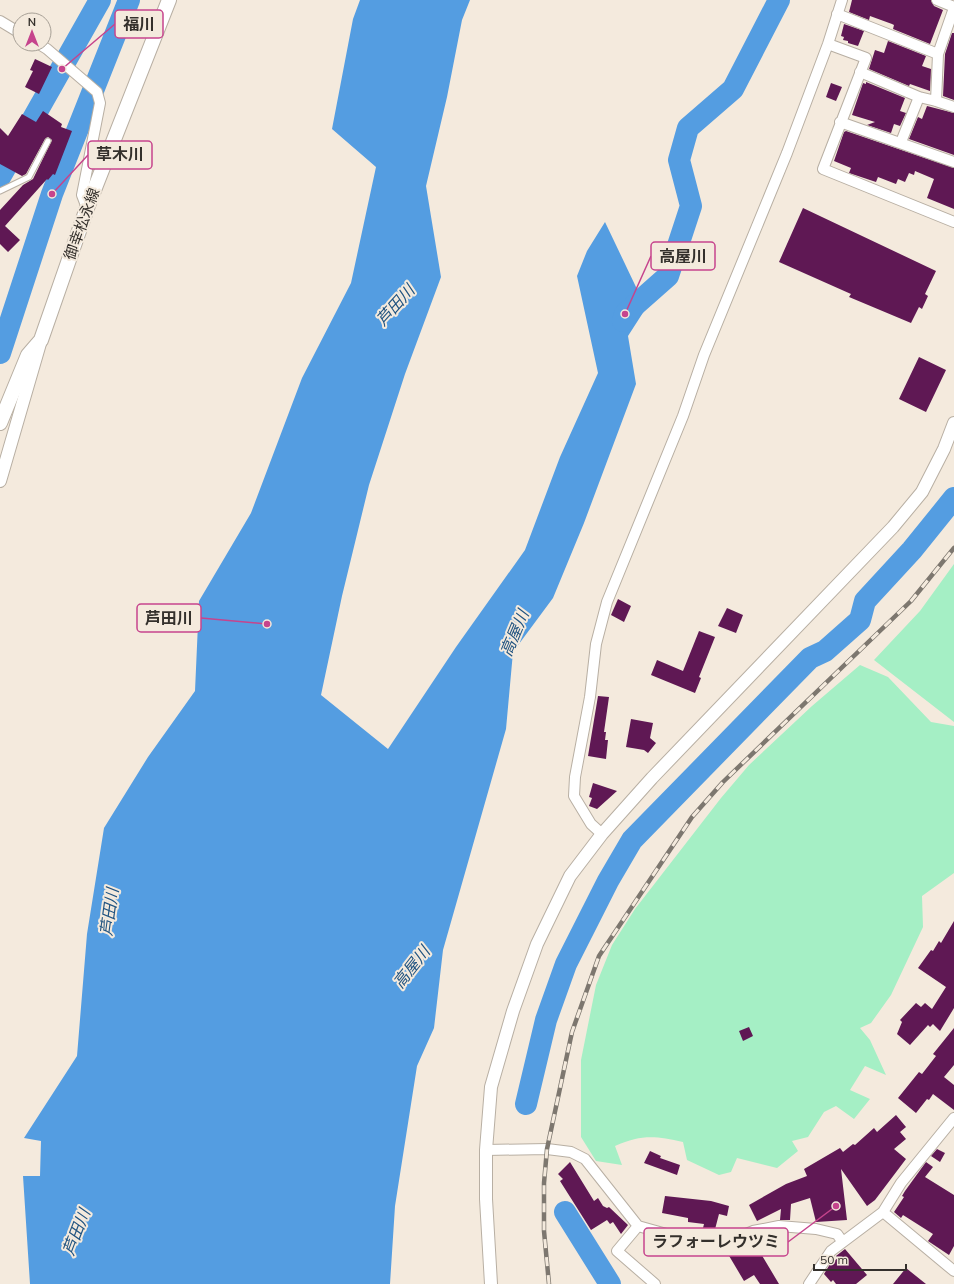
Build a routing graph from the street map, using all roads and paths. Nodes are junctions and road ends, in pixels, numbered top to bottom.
1 (169, 0) edge
2 (842, 0) edge
3 (937, 0) edge
4 (954, 8) edge
5 (837, 14) junction
6 (0, 21) edge
7 (12, 28) edge
8 (828, 44) junction
9 (49, 52) edge
10 (938, 54) junction
11 (860, 72) junction
12 (919, 98) junction
13 (936, 100) junction
14 (954, 107) edge
15 (840, 122) junction
16 (48, 141) dead end
17 (901, 142) junction
18 (954, 162) edge
19 (0, 190) edge
20 (87, 208) junction
21 (954, 222) edge
22 (41, 340) junction
23 (0, 423) edge
24 (954, 423) edge
25 (0, 481) edge
26 (602, 834) junction
27 (954, 1118) edge
28 (486, 1150) junction
29 (883, 1212) junction
30 (638, 1226) junction
31 (842, 1241) junction
32 (954, 1271) edge
33 (816, 1281) edge
34 (491, 1284) edge
35 (655, 1284) edge

1 - 20 main road, 御幸松永線
2 - 5 street
3 - 4 street
4 - 10 street
5 - 8 street
5 - 10 street
6 - 7 street
8 - 11 street
8 - 26 street
9 - 20 street
10 - 13 street
11 - 12 street
11 - 15 street
12 - 13 street
12 - 17 street
13 - 14 street
15 - 17 street
15 - 21 street
16 - 19 lane
17 - 18 street
20 - 22 main road, 御幸松永線
22 - 23 main road, 御幸松永線
22 - 25 street
24 - 26 street
26 - 28 street
27 - 29 street
28 - 30 street
28 - 34 street
29 - 31 street
29 - 32 street
30 - 31 street
30 - 35 street
31 - 33 street

